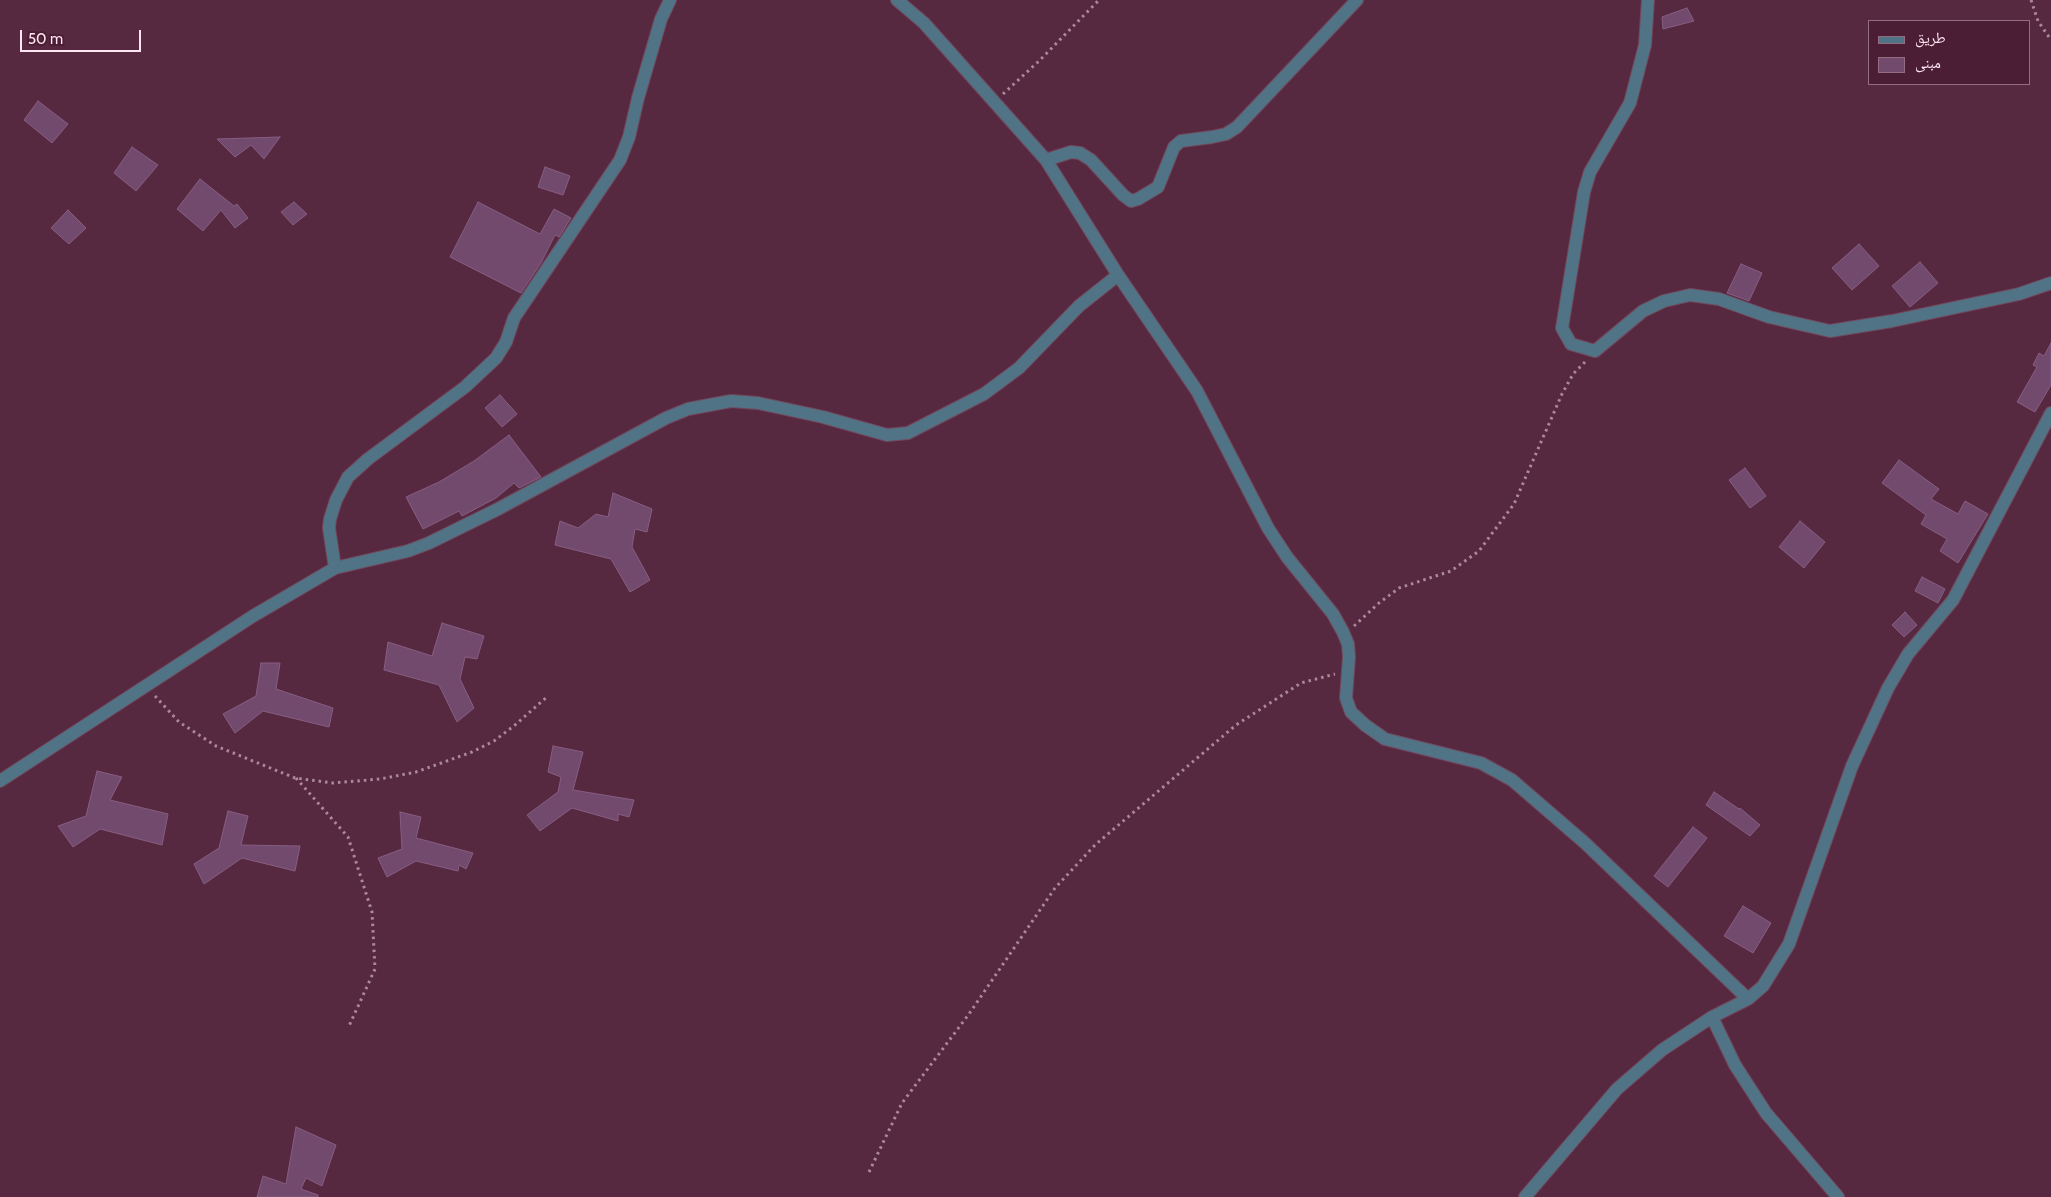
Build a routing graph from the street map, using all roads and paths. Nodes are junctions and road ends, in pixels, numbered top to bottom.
1 (670, 0) edge
2 (896, 0) edge
3 (1099, 0) edge
4 (1357, 0) edge
5 (1648, 0) edge
6 (2031, 0) edge
7 (2051, 40) edge
8 (994, 100) junction
9 (1046, 160) junction
10 (1118, 275) junction
11 (2051, 283) edge
12 (1595, 350) junction
13 (2051, 413) edge
14 (335, 568) junction
15 (1343, 632) junction
16 (1348, 670) junction
17 (146, 687) junction
18 (548, 696) dead end
19 (295, 778) junction
20 (0, 781) edge
21 (1748, 999) junction
22 (1712, 1018) junction
23 (349, 1026) dead end
24 (869, 1172) dead end
25 (1525, 1197) edge
26 (1838, 1197) edge

1 - 14 street
2 - 8 street
3 - 8 path
4 - 9 street
5 - 12 street
6 - 7 path
8 - 9 street
9 - 10 street
10 - 14 street
10 - 15 street
11 - 12 street
12 - 15 path
13 - 21 street
14 - 17 street
15 - 16 street
16 - 21 street
16 - 24 path
17 - 19 path
17 - 20 street
18 - 19 path
19 - 23 path
21 - 22 street
22 - 25 street
22 - 26 street

